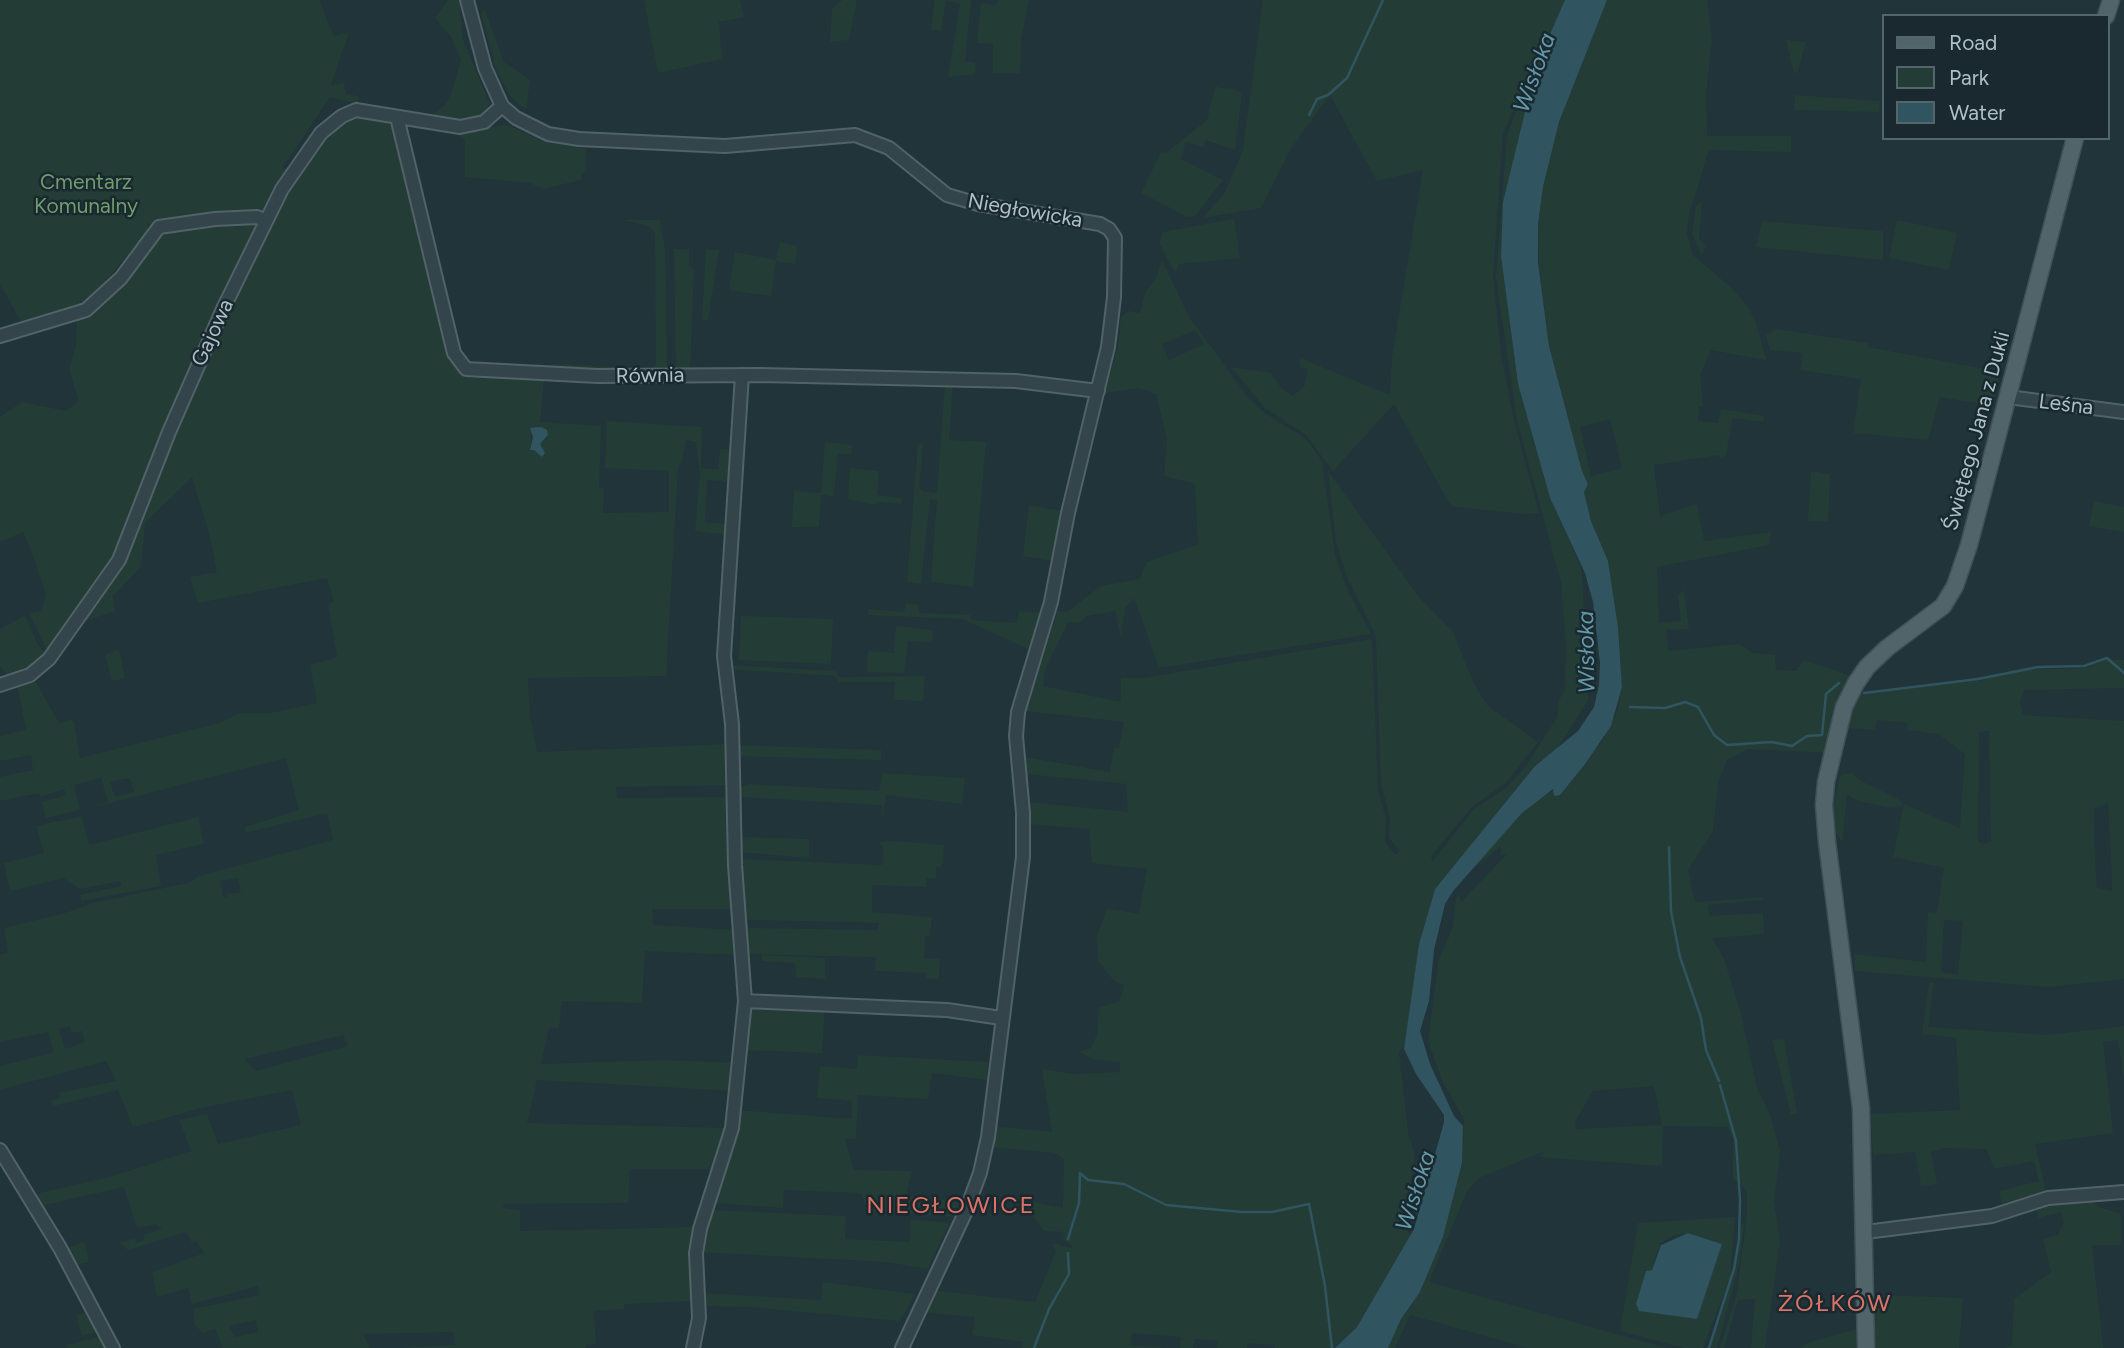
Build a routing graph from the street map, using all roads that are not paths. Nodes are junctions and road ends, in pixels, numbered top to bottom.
1 (467, 0) edge
2 (502, 106) junction
3 (397, 117) junction
4 (2074, 140) edge
5 (266, 221) junction
6 (0, 336) edge
7 (742, 375) junction
8 (1098, 391) junction
9 (2008, 397) junction
10 (2124, 412) edge
11 (0, 684) edge
12 (745, 1000) junction
13 (1001, 1018) junction
14 (0, 1150) edge
15 (2124, 1192) edge
16 (1866, 1232) junction
17 (113, 1348) edge
18 (693, 1348) edge
19 (902, 1348) edge
20 (1866, 1348) edge

1 - 2 street
2 - 3 street, Gajowa
2 - 8 street, Niegłowicka
3 - 5 street, Gajowa
3 - 7 street, Równia
4 - 9 main road, Świętego Jana z Dukli
5 - 6 street
5 - 11 street, Gajowa
7 - 8 street, Równia
7 - 12 street
8 - 13 street, Niegłowicka
9 - 10 street, Leśna
9 - 16 main road, Świętego Jana z Dukli
12 - 13 street
12 - 18 street
13 - 19 street, Niegłowicka
14 - 17 street
15 - 16 street
16 - 20 main road, Świętego Jana z Dukli

